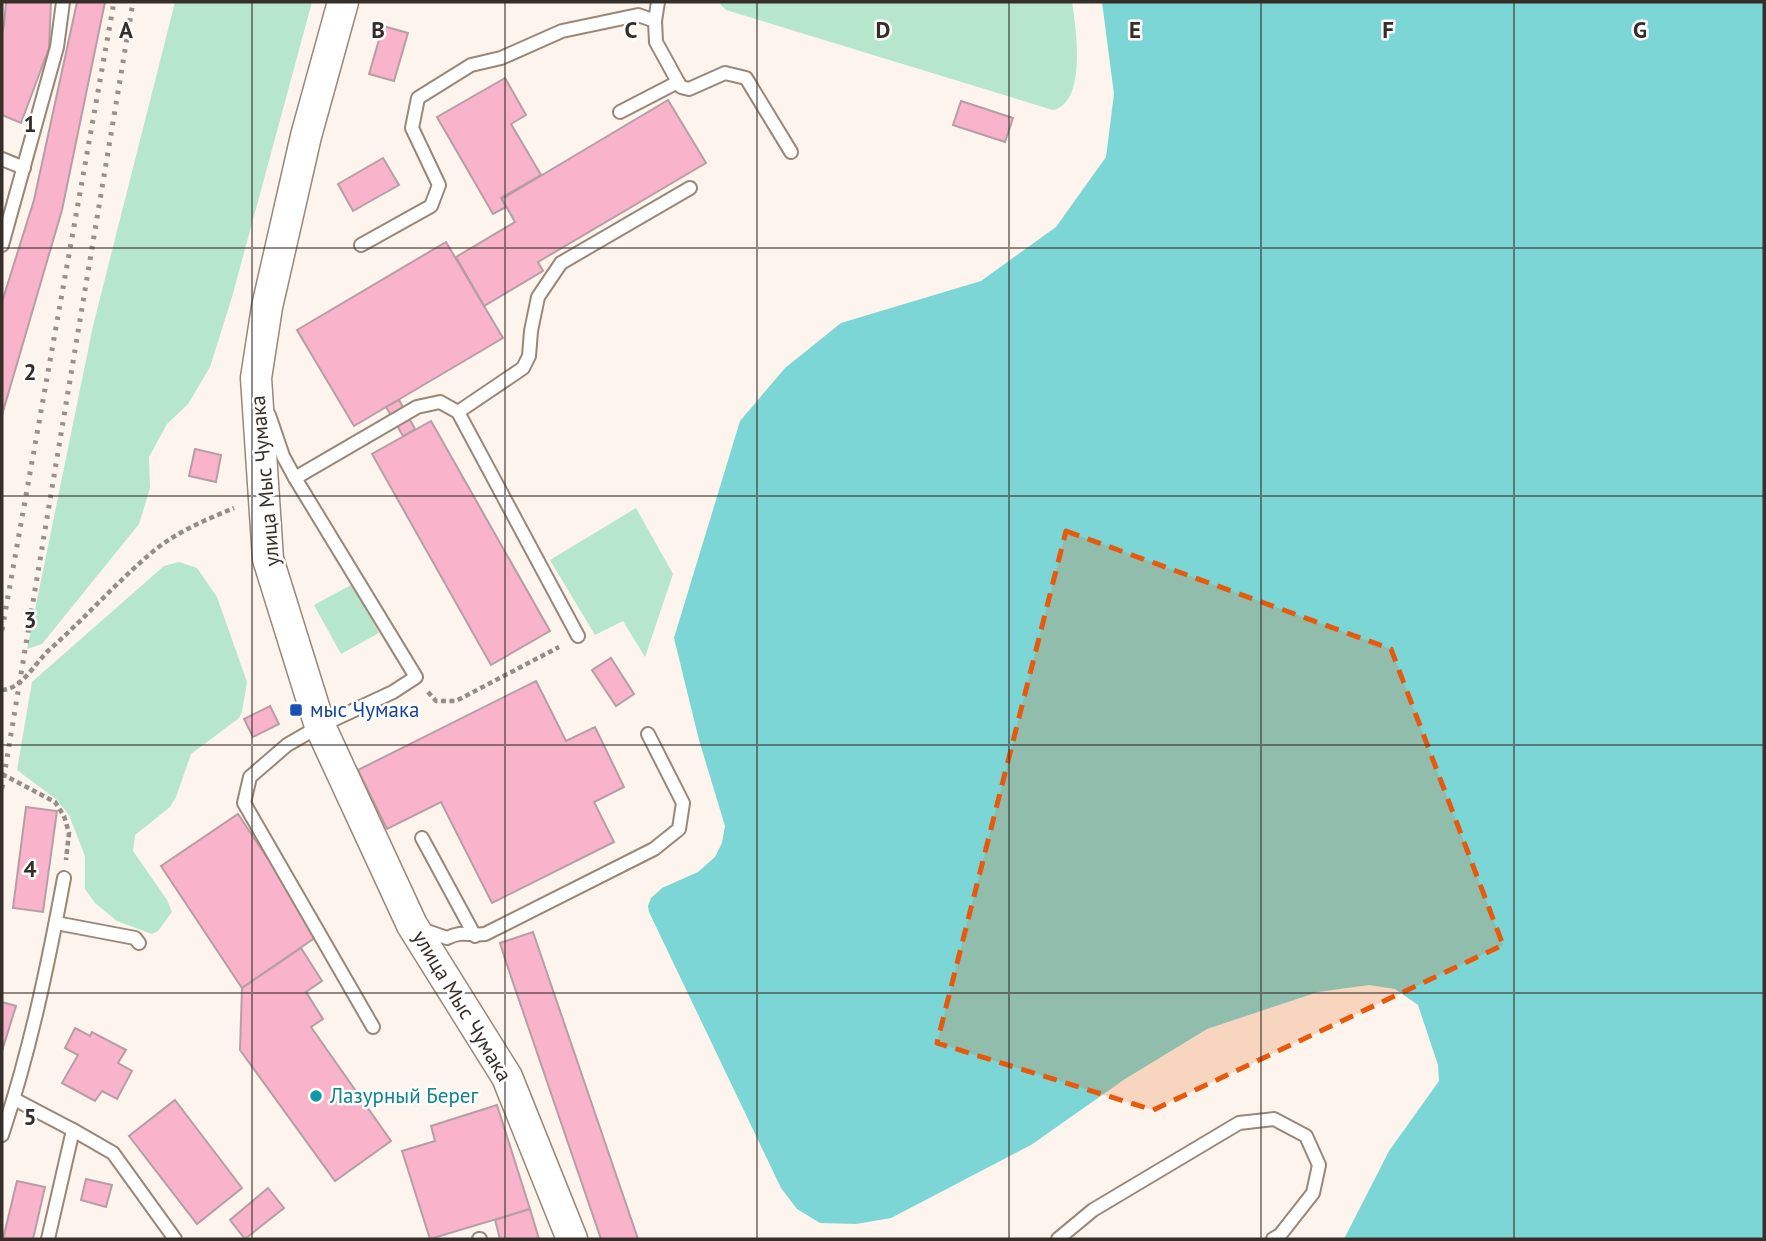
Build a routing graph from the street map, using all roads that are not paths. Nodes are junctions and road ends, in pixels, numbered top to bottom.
1 (63, 2) edge
2 (343, 2) edge
3 (658, 2) edge
4 (655, 21) junction
5 (678, 82) junction
6 (620, 112) dead end
7 (791, 152) dead end
8 (2, 159) edge
9 (24, 168) junction
10 (690, 188) dead end
11 (2, 245) edge
12 (361, 246) dead end
13 (256, 378) junction
14 (458, 412) junction
15 (295, 478) junction
16 (579, 636) road end
17 (320, 726) junction
18 (648, 734) dead end
19 (422, 838) dead end
20 (64, 878) road end
21 (55, 923) junction
22 (412, 925) junction
23 (475, 936) junction
24 (139, 943) dead end
25 (373, 1027) dead end
26 (14, 1099) junction
27 (73, 1130) junction
28 (2, 1135) edge
29 (48, 1239) edge
30 (174, 1239) edge
31 (572, 1239) edge
32 (1058, 1239) edge
33 (1273, 1239) edge

1 - 9 lane
2 - 13 street, улица Мыс Чумака
3 - 4 lane
4 - 5 lane
4 - 12 lane
5 - 6 lane
5 - 7 lane
8 - 9 lane
9 - 11 lane
10 - 14 lane
13 - 15 lane
13 - 17 street, улица Мыс Чумака
14 - 15 lane
14 - 16 lane
15 - 17 lane
17 - 22 street, улица Мыс Чумака
17 - 25 lane
18 - 23 lane
19 - 23 lane
20 - 21 lane
21 - 24 lane
21 - 26 lane
22 - 23 lane
22 - 31 street, улица Мыс Чумака
26 - 27 lane
26 - 28 lane
27 - 29 lane
27 - 30 lane
32 - 33 lane

